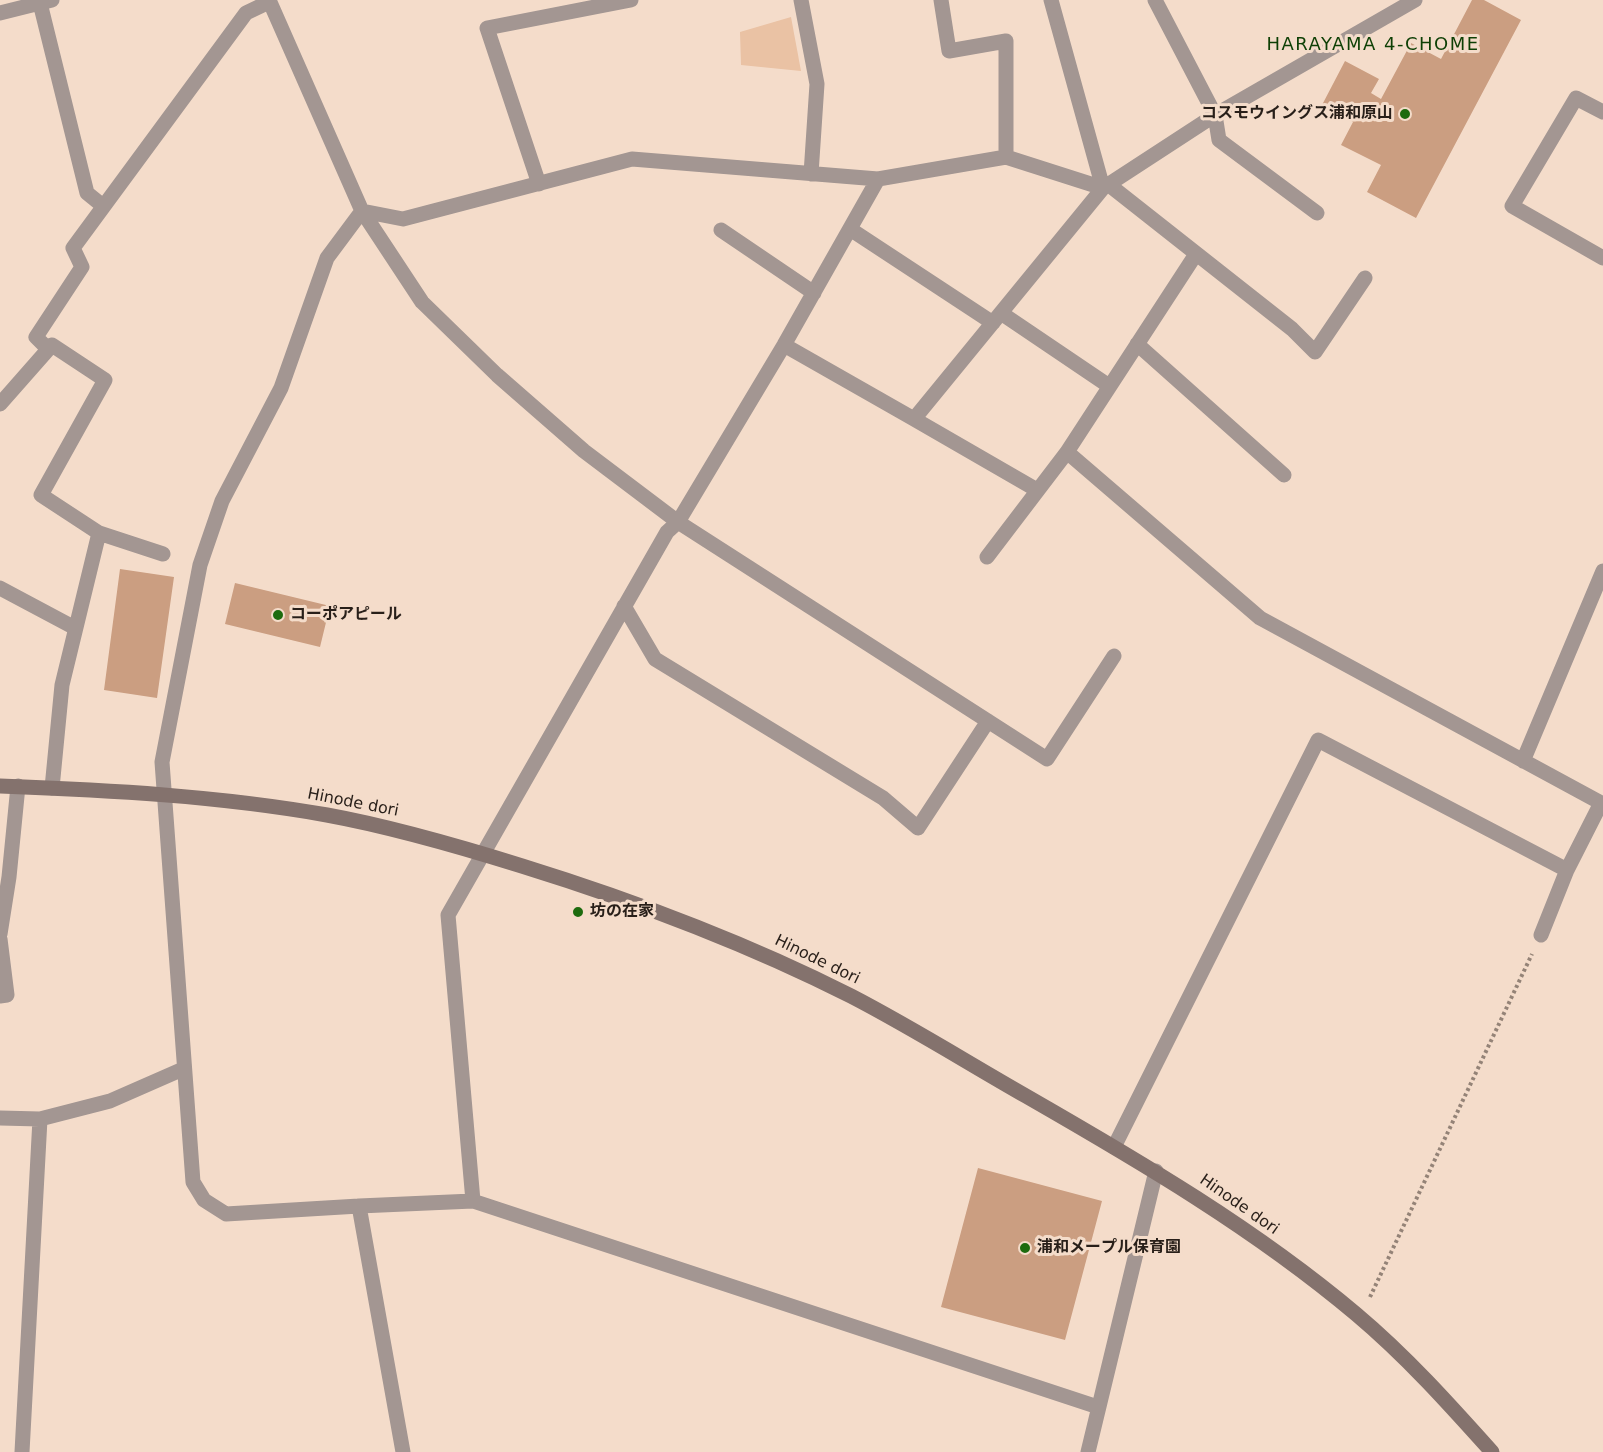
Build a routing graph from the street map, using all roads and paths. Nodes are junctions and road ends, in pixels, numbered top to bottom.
1 (631, 0) edge
2 (801, 0) edge
3 (941, 0) edge
4 (1051, 0) edge
5 (1155, 0) edge
6 (1414, 0) edge
7 (46, 1) edge
8 (269, 1) edge
9 (0, 13) edge
10 (1603, 112) edge
11 (1215, 115) junction
12 (1006, 157) junction
13 (812, 174) junction
14 (878, 179) junction
15 (539, 184) junction
16 (1106, 186) junction
17 (103, 206) junction
18 (362, 211) junction
19 (1317, 213) dead end
20 (850, 229) junction
21 (721, 230) dead end
22 (1197, 254) junction
23 (1603, 258) edge
24 (1365, 278) dead end
25 (814, 293) junction
26 (997, 318) junction
27 (1137, 344) junction
28 (784, 345) junction
29 (48, 349) junction
30 (1109, 386) junction
31 (0, 404) edge
32 (914, 419) junction
33 (1066, 452) junction
34 (1284, 475) dead end
35 (1037, 490) junction
36 (678, 522) junction
37 (99, 533) junction
38 (163, 554) dead end
39 (987, 557) dead end
40 (1603, 571) edge
41 (0, 588) edge
42 (624, 606) junction
43 (75, 628) junction
44 (1114, 656) dead end
45 (988, 722) junction
46 (1523, 761) junction
47 (0, 775) edge
48 (11, 786) edge
49 (52, 788) junction
50 (163, 795) junction
51 (1602, 803) edge
52 (482, 853) junction
53 (1567, 870) junction
54 (0, 934) edge
55 (1541, 935) joint
56 (0, 939) edge
57 (0, 996) edge
58 (183, 1069) junction
59 (0, 1118) edge
60 (40, 1119) junction
61 (1114, 1146) junction
62 (1156, 1172) junction
63 (473, 1201) junction
64 (359, 1206) junction
65 (1357, 1315) junction
66 (1098, 1407) junction
67 (22, 1452) edge
68 (403, 1452) edge
69 (1088, 1452) edge
70 (1492, 1452) edge

1 - 15 street
2 - 13 street
3 - 12 street
4 - 16 street
5 - 11 street
6 - 11 street
7 - 9 street
7 - 17 street
8 - 17 street
8 - 18 street
10 - 23 street
11 - 16 street
11 - 19 street
12 - 14 street
12 - 16 street
13 - 14 street
13 - 15 street
14 - 20 street
15 - 18 street
16 - 22 street
16 - 26 street
17 - 29 street
18 - 36 street
18 - 50 street
20 - 25 street
20 - 26 street
21 - 25 street
22 - 24 street
22 - 27 street
25 - 28 street
26 - 30 street
26 - 32 street
27 - 30 street
27 - 34 street
28 - 32 street
28 - 36 street
29 - 31 street
29 - 37 street
30 - 33 street
32 - 35 street
33 - 35 street
33 - 46 street
35 - 39 street
36 - 42 street
36 - 45 street
37 - 38 street
37 - 43 street
40 - 46 street
41 - 43 street
42 - 45 street
42 - 52 street
43 - 49 street
44 - 45 street
46 - 51 street
47 - 48 street
48 - 49 street, Hinode dori
48 - 54 street
49 - 50 street, Hinode dori
50 - 52 street, Hinode dori
50 - 58 street
51 - 53 street
52 - 61 street, Hinode dori
52 - 63 street
53 - 55 street
53 - 61 street
55 - 65 path
56 - 57 street
58 - 60 street
58 - 64 street
59 - 60 street
60 - 67 street
61 - 62 street, Hinode dori
62 - 65 street, Hinode dori
62 - 66 street
63 - 64 street
63 - 66 street
64 - 68 street
65 - 70 street, Hinode dori
66 - 69 street

